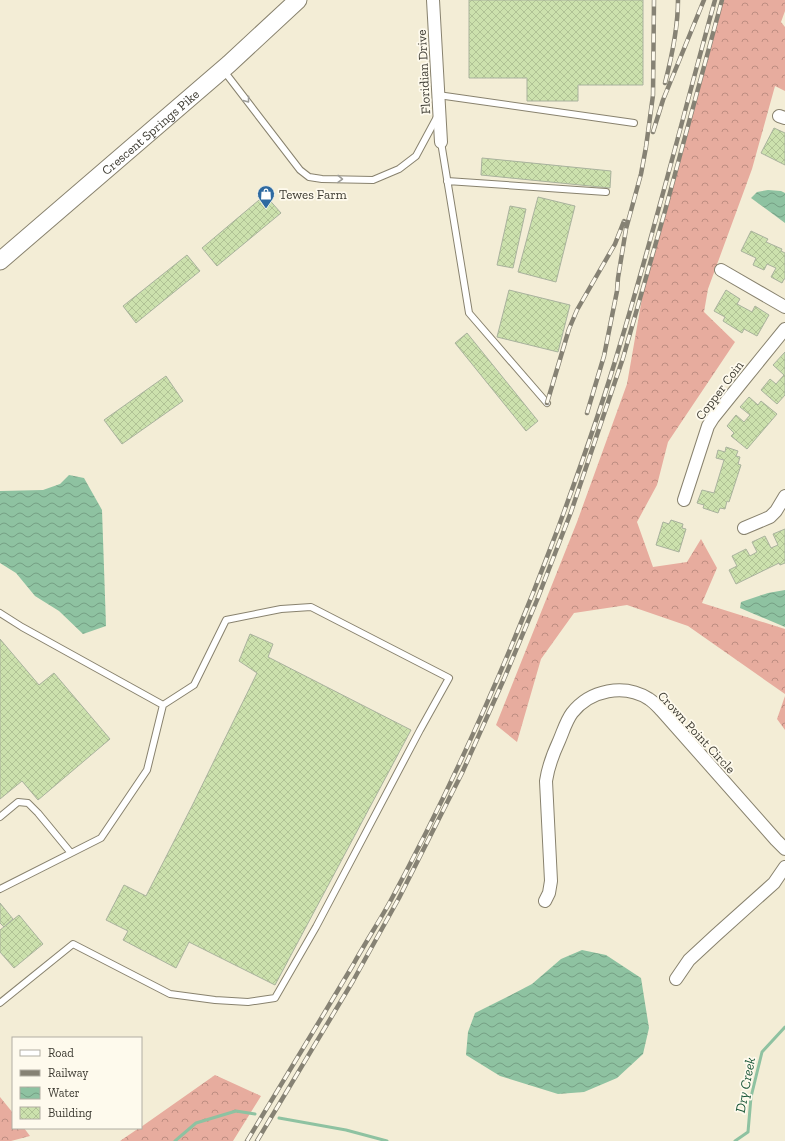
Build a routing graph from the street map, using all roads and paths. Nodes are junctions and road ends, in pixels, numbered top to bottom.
1 (298, 0) edge
2 (434, 0) edge
3 (223, 69) junction
4 (438, 95) junction
5 (439, 114) junction
6 (634, 123) dead end
7 (441, 142) joint
8 (447, 181) junction
9 (606, 192) dead end
10 (0, 261) edge
11 (721, 270) dead end
12 (785, 307) edge
13 (785, 329) edge
14 (548, 403) dead end
15 (785, 496) edge
16 (684, 500) dead end
17 (744, 528) dead end
18 (0, 613) edge
19 (163, 705) junction
20 (0, 817) edge
21 (785, 849) edge
22 (72, 853) junction
23 (785, 867) edge
24 (0, 888) edge
25 (545, 902) dead end
26 (676, 979) dead end
27 (0, 1003) edge

1 - 3 main road, Crescent Springs Pike
2 - 4 street, Floridian Drive
3 -> 5 lane
3 - 10 main road, Crescent Springs Pike
4 - 5 street, Floridian Drive
4 - 6 lane
5 - 7 street, Floridian Drive
7 - 8 lane
8 - 9 lane
8 - 14 lane
11 - 12 street
13 - 16 street, Copper Coin
15 - 17 street
18 - 19 lane
19 - 22 lane
19 - 27 lane
20 - 22 lane
21 - 25 street, Crown Point Circle
22 - 24 lane
23 - 26 street

